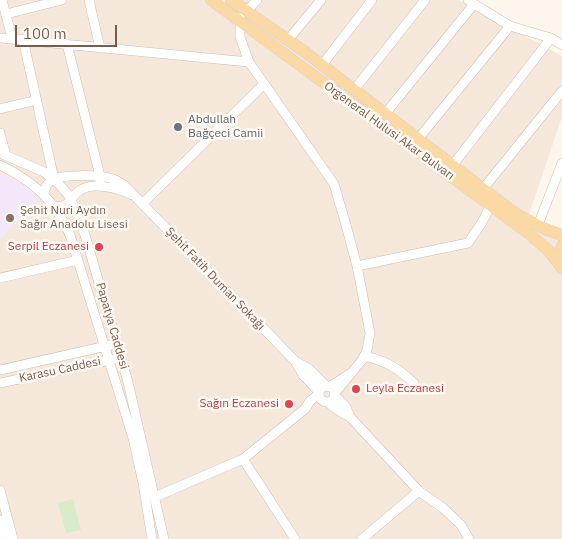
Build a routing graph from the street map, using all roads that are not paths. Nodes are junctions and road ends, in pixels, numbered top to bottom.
1 (2, 0) edge
2 (62, 0) edge
3 (89, 0) edge
4 (211, 0) edge
5 (257, 0) edge
6 (321, 0) edge
7 (372, 0) edge
8 (425, 0) edge
9 (471, 2) edge
10 (240, 5) edge
11 (6, 14) junction
12 (240, 22) junction
13 (510, 26) junction
14 (0, 38) edge
15 (12, 38) junction
16 (23, 39) junction
17 (288, 40) junction
18 (558, 41) edge
19 (67, 44) junction
20 (100, 48) junction
21 (249, 62) junction
22 (322, 65) junction
23 (264, 84) junction
24 (354, 90) junction
25 (562, 91) edge
26 (37, 100) junction
27 (0, 109) edge
28 (385, 114) junction
29 (0, 132) edge
30 (418, 139) junction
31 (3, 154) edge
32 (562, 163) edge
33 (0, 165) edge
34 (452, 166) junction
35 (100, 176) junction
36 (54, 179) junction
37 (100, 186) junction
38 (483, 189) junction
39 (44, 193) junction
40 (71, 200) junction
41 (139, 200) junction
42 (491, 205) junction
43 (54, 206) junction
44 (538, 225) junction
45 (562, 235) edge
46 (562, 246) edge
47 (78, 260) junction
48 (356, 266) junction
49 (562, 268) edge
50 (0, 278) edge
51 (116, 344) junction
52 (106, 347) junction
53 (364, 356) junction
54 (121, 357) junction
55 (109, 360) junction
56 (0, 370) edge
57 (0, 383) edge
58 (414, 383) dead end
59 (326, 394) junction
60 (243, 459) junction
61 (0, 490) edge
62 (419, 491) junction
63 (155, 497) junction
64 (0, 520) edge
65 (3, 536) edge
66 (13, 539) edge
67 (152, 539) edge
68 (164, 539) edge
69 (295, 539) edge
70 (362, 539) edge
71 (469, 539) edge

1 - 11 street
2 - 11 street
3 - 20 street
4 - 12 main road, Orgeneral Hulusi Akar Bulvarı
5 - 10 street
6 - 17 street
7 - 22 street
8 - 24 street
9 - 13 street
9 - 28 street
10 - 12 street
10 - 17 main road, Orgeneral Hulusi Akar Bulvarı
11 - 15 street
12 - 21 street
12 - 42 main road, Orgeneral Hulusi Akar Bulvarı
13 - 18 street
13 - 30 street
14 - 15 street
15 - 16 street
16 - 19 street
16 - 26 street
17 - 22 main road, Orgeneral Hulusi Akar Bulvarı
18 - 34 street
19 - 20 street
19 - 35 street
20 - 21 street
21 - 23 street
22 - 24 main road, Orgeneral Hulusi Akar Bulvarı
23 - 41 street
23 - 48 street
24 - 28 main road, Orgeneral Hulusi Akar Bulvarı
25 - 38 street
26 - 27 street
26 - 36 street
28 - 30 main road, Orgeneral Hulusi Akar Bulvarı
29 - 31 street
30 - 34 main road, Orgeneral Hulusi Akar Bulvarı
31 - 36 street, Papatya Caddesi
32 - 44 street
33 - 39 street, Papatya Caddesi
34 - 38 main road, Orgeneral Hulusi Akar Bulvarı
35 - 36 street, Şehit Fatih Duman Sokağı
35 - 37 street
35 - 41 street, Şehit Fatih Duman Sokağı
36 - 39 street
36 - 40 street, Papatya Caddesi
37 - 40 street, Şehit Fatih Duman Sokağı
37 - 41 street, Şehit Fatih Duman Sokağı
38 - 44 main road, Orgeneral Hulusi Akar Bulvarı
39 - 43 street, Papatya Caddesi
40 - 43 street, Şehit Fatih Duman Sokağı
40 - 51 street, Papatya Caddesi
41 - 59 street, Şehit Fatih Duman Sokağı
42 - 48 street
42 - 49 main road, Orgeneral Hulusi Akar Bulvarı
43 - 47 street, Papatya Caddesi
44 - 45 main road, Orgeneral Hulusi Akar Bulvarı
46 - 49 main road
47 - 50 street
47 - 52 street, Papatya Caddesi
48 - 53 street
51 - 52 street, Karasu Caddesi
51 - 54 street, Papatya Caddesi
52 - 55 street, Papatya Caddesi
52 - 56 street, Karasu Caddesi
53 - 58 street
53 - 59 street
54 - 55 street, Karasu Caddesi
54 - 63 street, Papatya Caddesi
55 - 57 street, Karasu Caddesi
55 - 67 street, Papatya Caddesi
59 - 60 street
59 - 62 street, Şehit Fatih Duman Sokağı
60 - 63 street
60 - 69 street
61 - 66 street
62 - 70 street
62 - 71 street, Şehit Fatih Duman Sokağı
63 - 68 street, Papatya Caddesi
64 - 65 street

